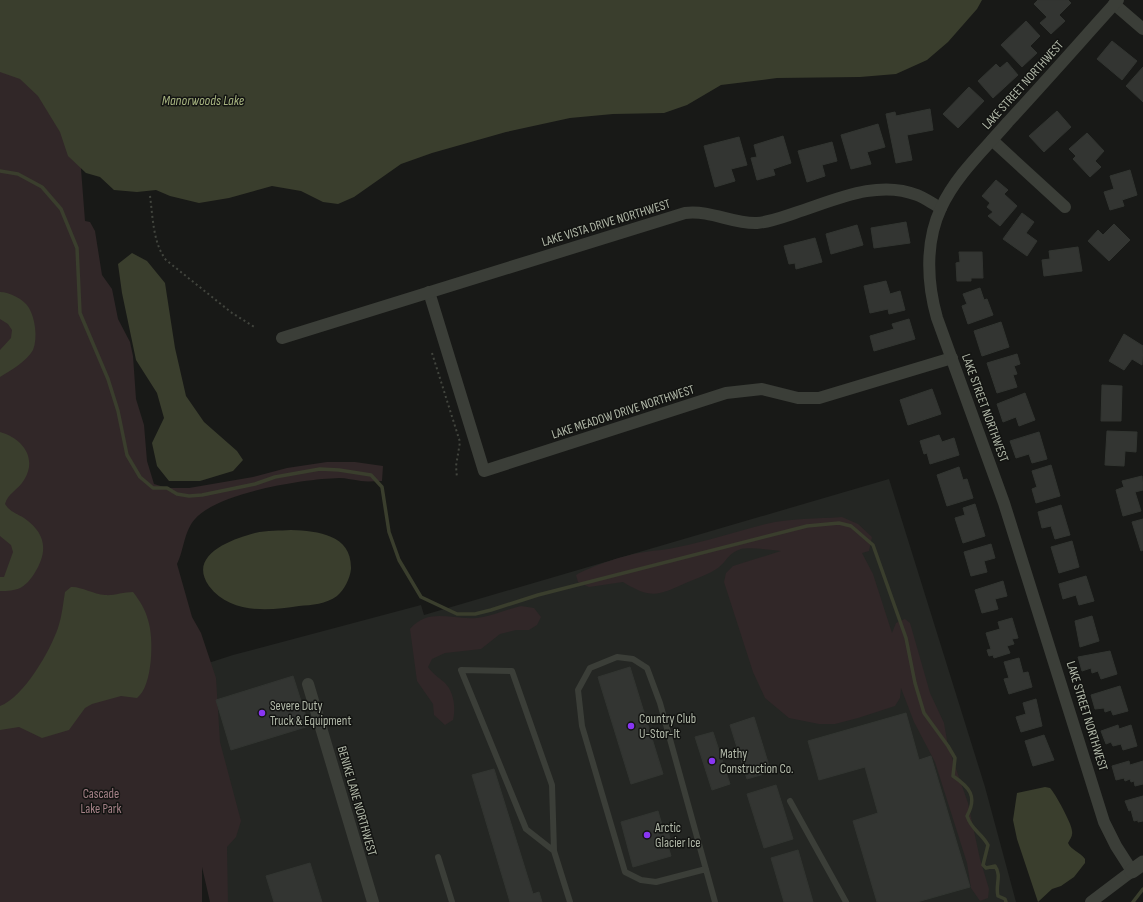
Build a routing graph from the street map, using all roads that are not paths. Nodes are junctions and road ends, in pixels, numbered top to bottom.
1 (1116, 2) edge
2 (1143, 29) edge
3 (992, 140) junction
4 (1065, 207) dead end
5 (941, 208) junction
6 (429, 292) junction
7 (282, 338) dead end
8 (952, 358) junction
9 (308, 684) dead end
10 (790, 801) dead end
11 (554, 851) junction
12 (438, 857) dead end
13 (1137, 867) edge
14 (706, 869) junction
15 (373, 902) edge
16 (452, 902) edge
17 (570, 902) edge
18 (715, 902) edge
19 (846, 902) edge
20 (1091, 902) edge

1 - 2 street
1 - 3 street, LAKE STREET NORTHWEST
3 - 4 street
3 - 5 street, LAKE STREET NORTHWEST
5 - 6 street, LAKE VISTA DRIVE NORTHWEST
5 - 8 street, LAKE STREET NORTHWEST
6 - 7 street, LAKE VISTA DRIVE NORTHWEST
6 - 8 street, LAKE MEADOW DRIVE NORTHWEST
8 - 13 street, LAKE STREET NORTHWEST
9 - 15 street, BENIKE LANE NORTHWEST
10 - 19 lane
11 - 11 lane
11 - 17 lane
12 - 16 lane
13 - 20 street
14 - 14 lane
14 - 18 lane

